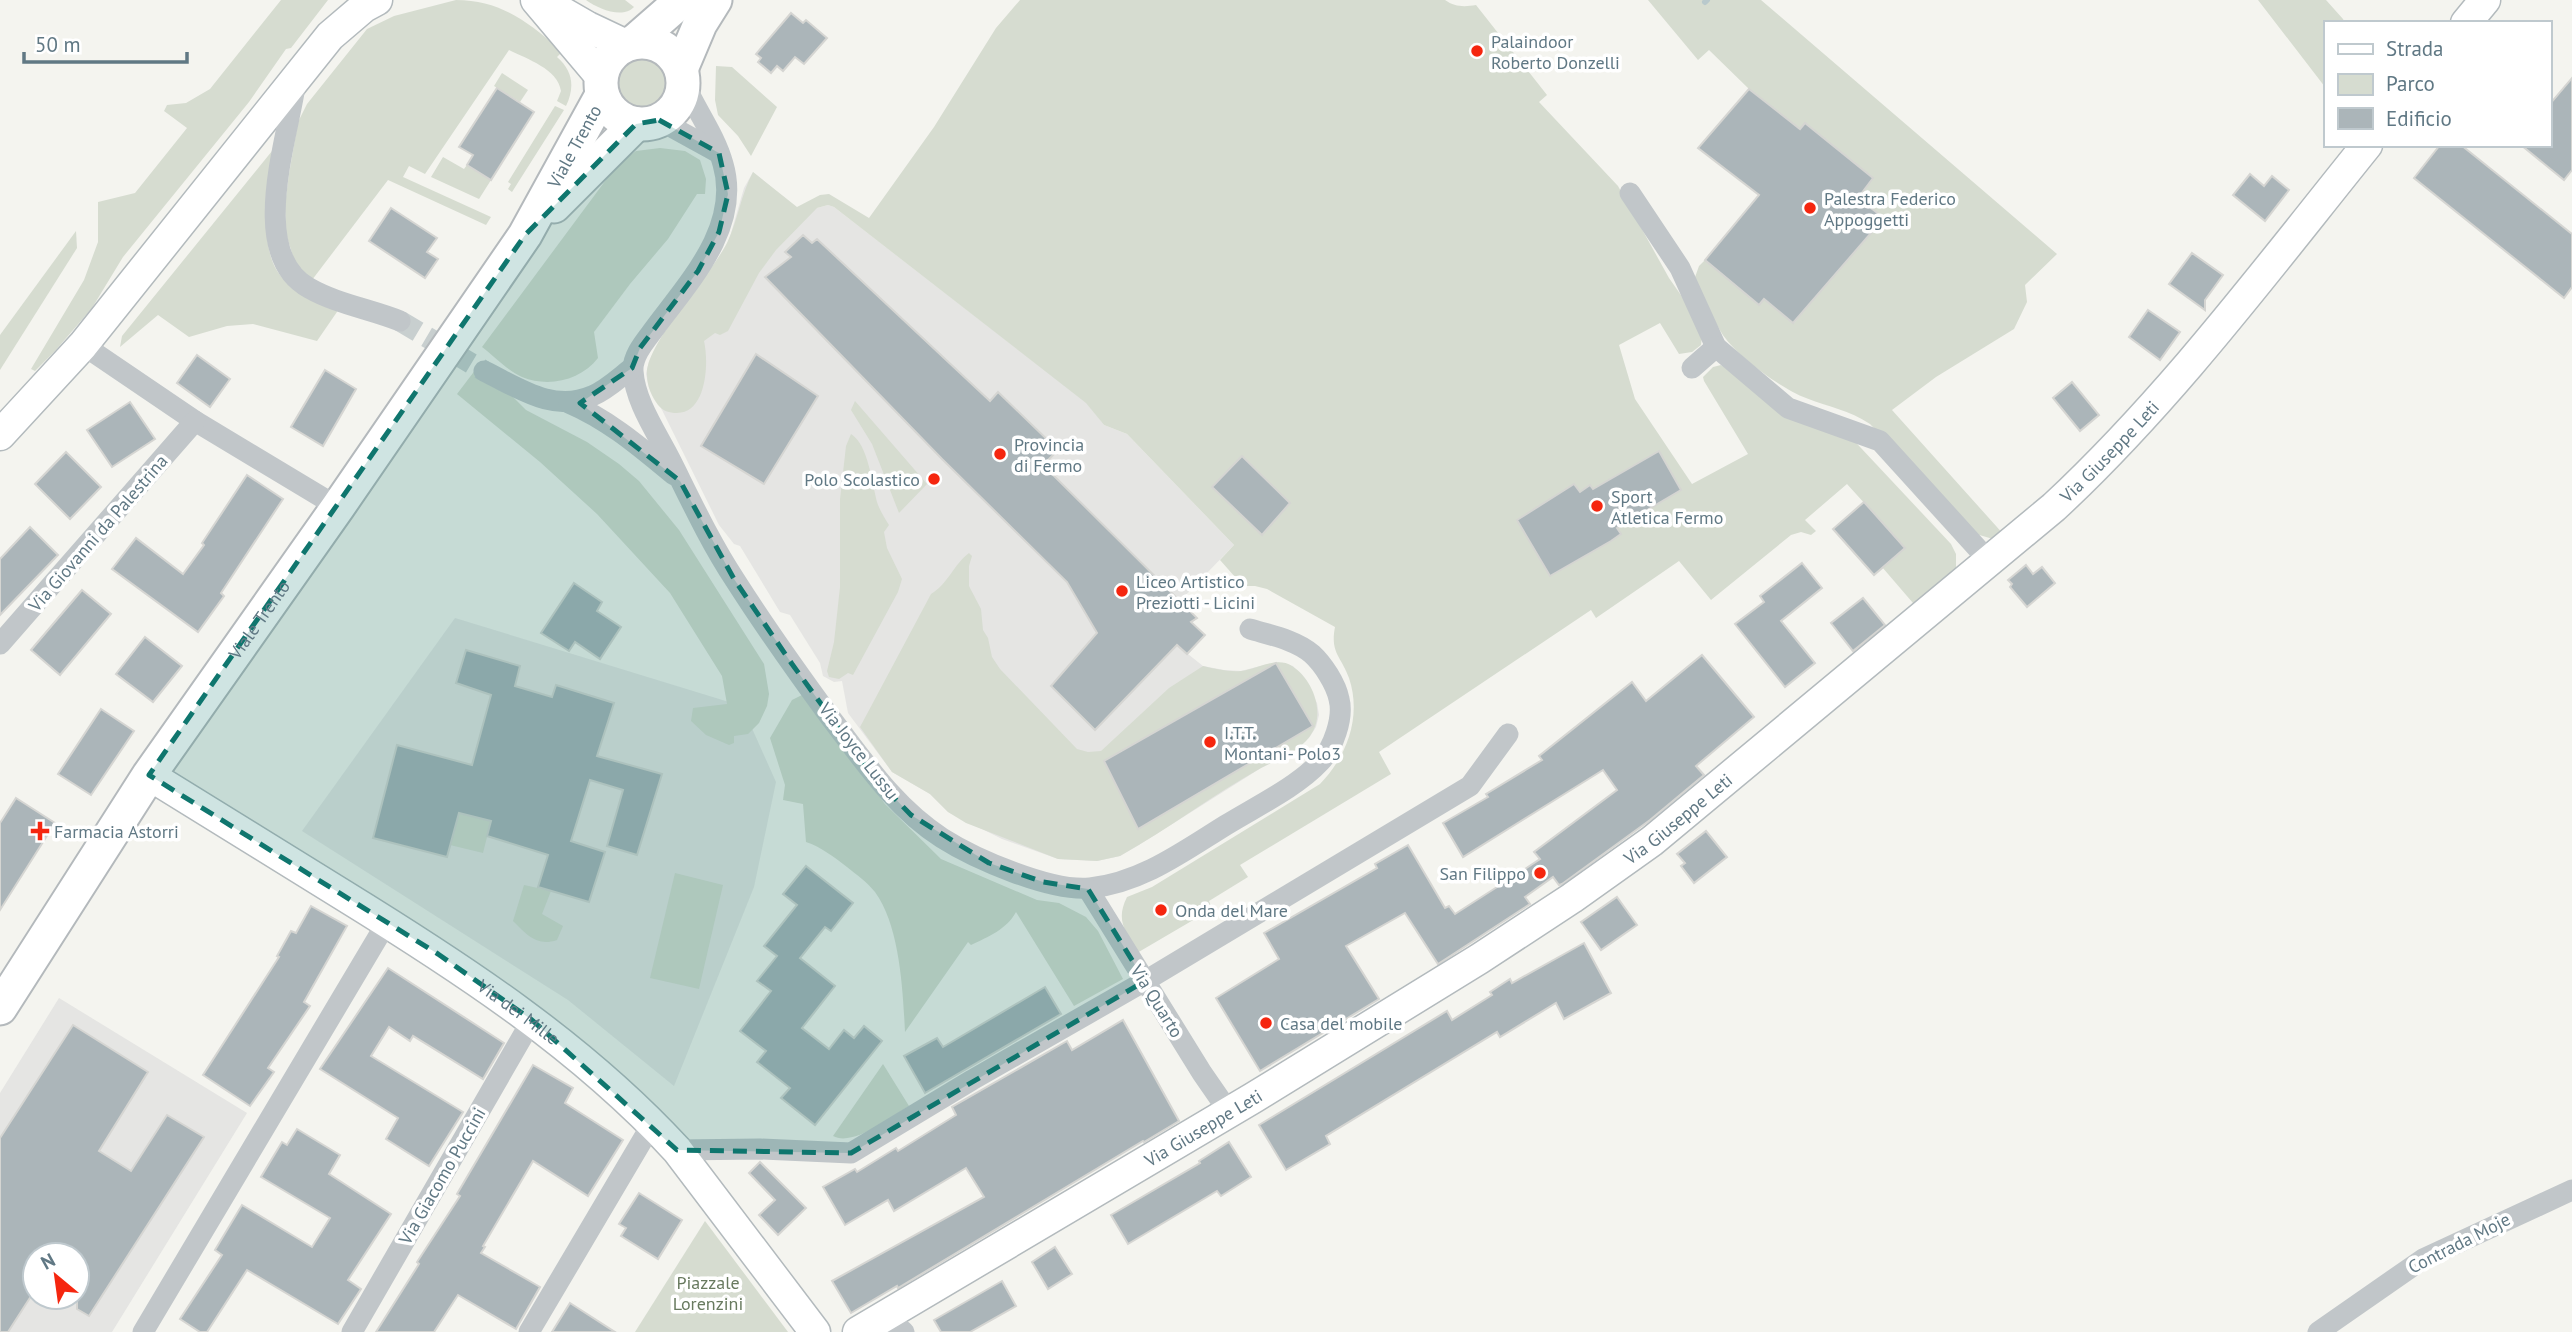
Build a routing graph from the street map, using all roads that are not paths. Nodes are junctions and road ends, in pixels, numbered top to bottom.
1 (377, 0) edge
2 (538, 0) edge
3 (682, 0) edge
4 (715, 0) edge
5 (2485, 0) edge
6 (2468, 21) edge
7 (630, 43) junction
8 (683, 76) junction
9 (297, 77) junction
10 (602, 86) junction
11 (648, 122) junction
12 (2365, 147) edge
13 (719, 153) junction
14 (1630, 193) dead end
15 (525, 236) junction
16 (400, 321) tunnel mouth
17 (83, 345) junction
18 (1716, 347) junction
19 (632, 368) junction
20 (1692, 368) dead end
21 (484, 372) tunnel mouth
22 (569, 403) junction
23 (195, 421) junction
24 (0, 435) edge
25 (681, 481) junction
26 (338, 507) junction
27 (1989, 561) junction
28 (1250, 629) dead end
29 (0, 644) edge
30 (1508, 734) dead end
31 (149, 775) junction
32 (1088, 889) junction
33 (387, 922) junction
34 (1145, 981) junction
35 (0, 1008) edge
36 (533, 1020) junction
37 (1229, 1112) junction
38 (652, 1124) junction
39 (677, 1150) junction
40 (2572, 1190) edge
41 (895, 1325) edge
42 (143, 1332) edge
43 (352, 1332) edge
44 (529, 1332) edge
45 (815, 1332) edge
46 (858, 1332) edge
47 (2318, 1332) edge

1 - 9 main road
2 - 7 main road
2 - 10 main road
3 - 7 main road, Viale Trento
4 - 8 main road, Viale Trento
5 - 6 main road
7 - 8 main road
7 - 10 main road, Viale Trento
8 - 11 main road, Viale Trento
8 - 13 street
9 - 16 street
9 - 17 main road
10 - 11 main road, Viale Trento
10 - 15 main road, Viale Trento
11 - 13 street
11 - 15 main road, Viale Trento
12 - 27 main road, Via Giuseppe Leti
13 - 19 street
14 - 18 street
15 - 26 main road, Viale Trento
17 - 23 street
17 - 24 main road
18 - 20 street
18 - 27 street
19 - 22 street
19 - 25 street, Via Joyce Lussu
21 - 22 street
22 - 25 street
23 - 26 street
23 - 29 street, Via Giovanni da Palestrina
25 - 32 street, Via Joyce Lussu
26 - 31 main road, Viale Trento
27 - 37 main road, Via Giuseppe Leti
28 - 32 street, Via Joyce Lussu
30 - 34 street
31 - 33 main road, Via dei Mille
31 - 35 main road, Viale Trento
32 - 34 street, Via Quarto
33 - 36 main road, Via dei Mille
33 - 42 street
34 - 37 street, Via Quarto
34 - 39 street
36 - 38 main road, Via dei Mille
36 - 43 street, Via Giacomo Puccini
37 - 41 main road, Via Giuseppe Leti
38 - 39 main road, Via dei Mille
38 - 44 street
39 - 45 main road, Via dei Mille
40 - 47 street, Contrada Moje
41 - 46 main road, Via Giuseppe Leti

